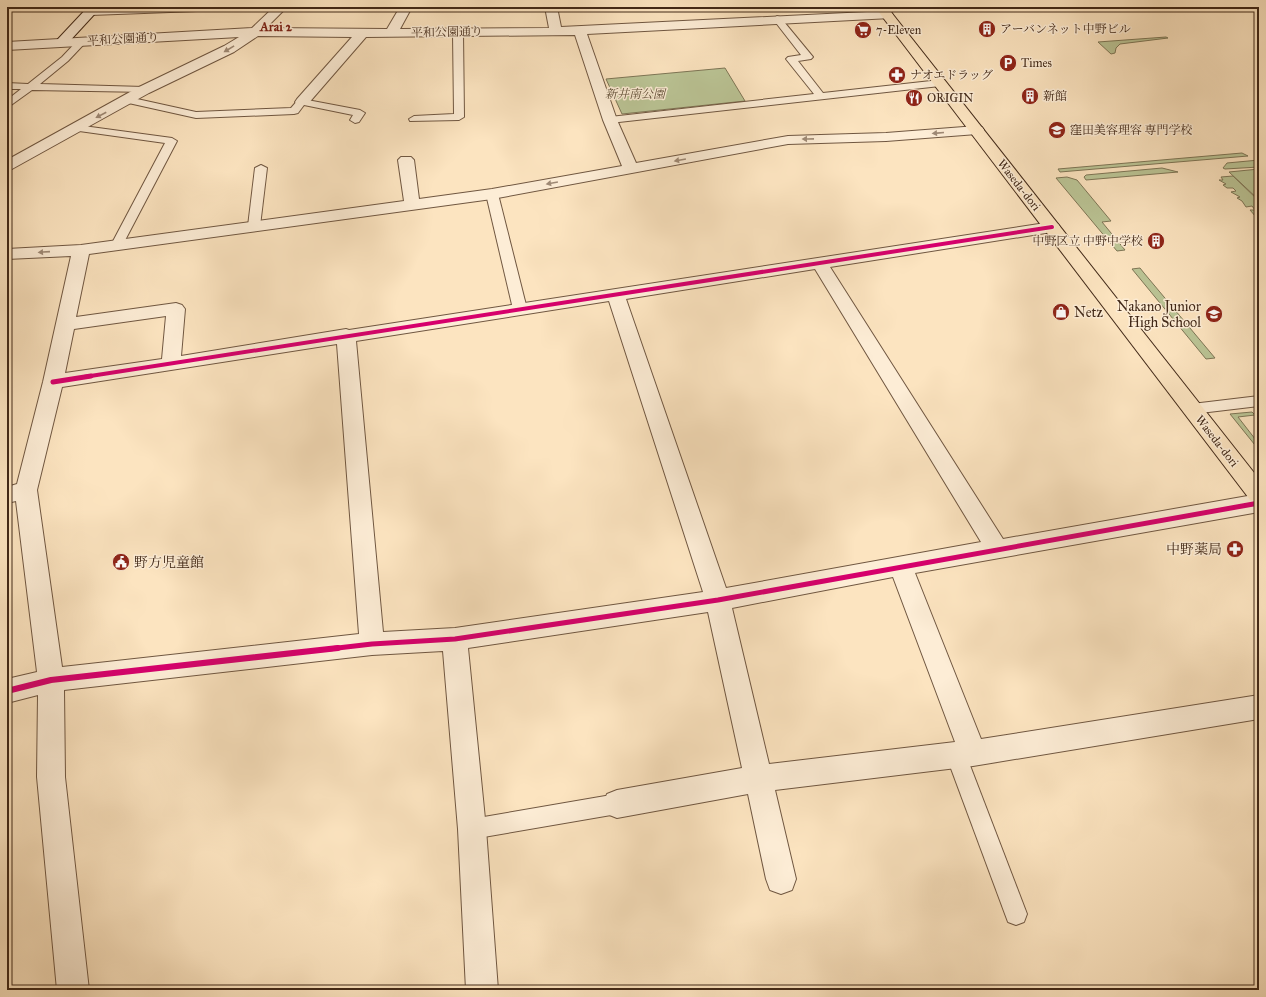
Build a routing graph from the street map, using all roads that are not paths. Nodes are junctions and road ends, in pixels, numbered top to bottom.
1 (197, 7) edge
2 (281, 7) edge
3 (406, 7) edge
4 (551, 7) edge
5 (93, 9) edge
6 (884, 11) edge
7 (777, 19) junction
8 (556, 31) junction
9 (580, 31) junction
10 (255, 32) junction
11 (362, 33) junction
12 (391, 33) junction
13 (458, 33) junction
14 (82, 41) junction
15 (62, 42) junction
16 (7, 46) edge
17 (940, 84) junction
18 (7, 86) edge
19 (33, 86) junction
20 (144, 90) junction
21 (821, 97) junction
22 (128, 100) junction
23 (302, 102) junction
24 (7, 105) edge
25 (355, 120) dead end
26 (414, 120) dead end
27 (610, 120) junction
28 (76, 128) junction
29 (976, 130) junction
30 (406, 160) dead end
31 (7, 166) edge
32 (261, 168) dead end
33 (631, 168) junction
34 (492, 194) junction
35 (412, 205) junction
36 (254, 226) junction
37 (1052, 227) junction
38 (117, 245) junction
39 (81, 250) junction
40 (7, 254) edge
41 (820, 264) junction
42 (616, 295) junction
43 (520, 309) junction
44 (65, 324) junction
45 (346, 335) junction
46 (171, 363) junction
47 (53, 382) junction
48 (1259, 401) edge
49 (1192, 409) junction
50 (16, 492) edge
51 (1259, 495) edge
52 (1259, 503) edge
53 (998, 550) junction
54 (901, 566) junction
55 (718, 600) junction
56 (455, 638) junction
57 (372, 644) junction
58 (50, 680) junction
59 (7, 692) edge
60 (1259, 707) edge
61 (964, 754) junction
62 (758, 779) junction
63 (617, 804) joint
64 (472, 829) junction
65 (781, 879) dead end
66 (1016, 914) dead end
67 (73, 990) edge
68 (482, 990) edge

1 - 5 street
2 - 10 street
3 - 12 street
4 - 8 street
5 - 15 street
6 - 7 street, 平和公園通り
6 - 17 main road, Waseda-dori
7 - 9 street, 平和公園通り
7 - 21 lane
8 - 9 street, 平和公園通り
8 - 13 street, 平和公園通り
9 - 27 street
10 - 11 street, 平和公園通り
10 - 14 street, 平和公園通り
10 -> 20 street
11 - 12 street, 平和公園通り
11 - 23 street
12 - 13 street, 平和公園通り
13 - 26 lane
14 - 15 street, 平和公園通り
14 - 19 lane
15 - 16 street, 平和公園通り
17 - 21 lane
17 - 29 main road, Waseda-dori
18 - 19 lane
19 - 20 lane
19 - 24 lane
20 - 22 street
21 - 27 lane
22 - 23 lane
22 -> 28 street
23 - 25 lane
27 - 33 street
28 - 31 street
28 - 38 lane
29 -> 33 street
29 - 37 main road, Waseda-dori
30 - 35 street
32 - 36 lane
33 -> 34 street
34 - 35 street
34 - 43 lane
35 - 36 street
36 - 38 street
37 - 41 street
37 - 49 main road, Waseda-dori
38 - 39 street
39 -> 40 street
39 - 44 street
41 - 42 street
41 - 53 street
42 - 43 street
42 - 55 street
43 - 45 street
44 - 46 street
44 - 47 street
45 - 46 street
45 - 57 street
46 - 47 street
47 - 50 street
48 - 49 lane
49 - 51 main road, Waseda-dori
50 - 58 street
52 - 53 street
53 - 54 street
54 - 55 street
54 - 61 street
55 - 56 street
55 - 62 street
56 - 57 street
56 - 64 street
57 - 58 street
58 - 59 street
58 - 67 street
60 - 61 street
61 - 62 street
61 - 66 lane
62 - 63 street
62 - 65 street
63 - 64 lane
64 - 68 street

